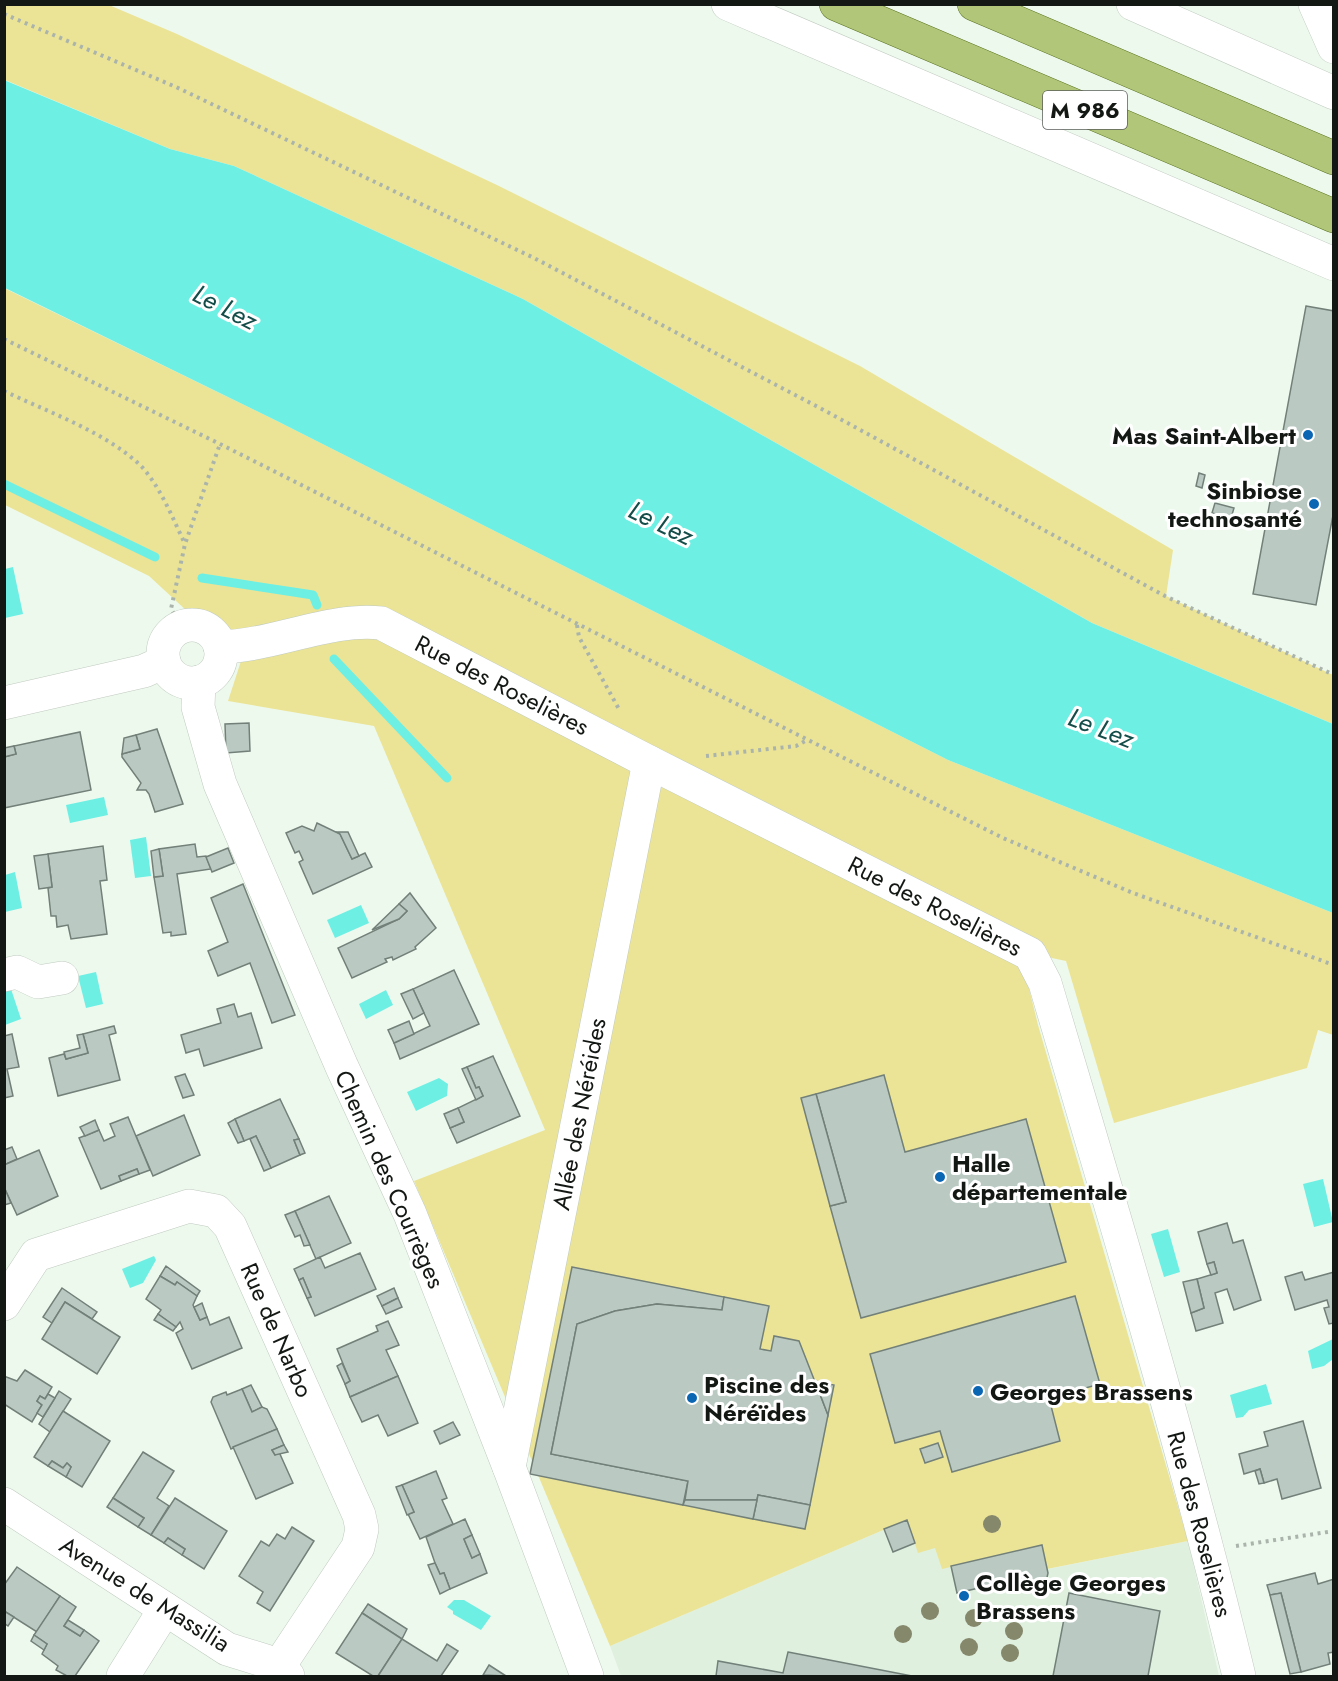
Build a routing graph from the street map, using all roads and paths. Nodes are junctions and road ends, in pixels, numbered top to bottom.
1 (728, 4) edge
2 (836, 4) edge
3 (974, 4) edge
4 (1133, 4) edge
5 (1315, 4) edge
6 (4, 14) edge
7 (1334, 47) edge
8 (1329, 83) edge
9 (1334, 158) edge
10 (1334, 216) edge
11 (1334, 264) edge
12 (4, 339) edge
13 (4, 391) edge
14 (220, 444) junction
15 (185, 544) junction
16 (577, 624) junction
17 (182, 627) junction
18 (220, 647) junction
19 (164, 662) junction
20 (1334, 675) edge
21 (199, 682) junction
22 (4, 703) edge
23 (625, 720) dead end
24 (806, 740) junction
25 (649, 762) junction
26 (1334, 965) edge
27 (4, 975) edge
28 (62, 978) dead end
29 (4, 1304) edge
30 (509, 1467) junction
31 (4, 1504) edge
32 (1334, 1531) edge
33 (1209, 1550) junction
34 (165, 1609) junction
35 (283, 1673) edge
36 (123, 1677) edge
37 (587, 1677) edge
38 (1239, 1677) edge

1 - 11 street
2 - 10 main road, M 986
3 - 9 main road, M 986
4 - 8 street
5 - 7 street
6 - 20 path
12 - 14 path
13 - 15 path
14 - 15 path
14 - 16 path
15 - 17 path
16 - 23 path
16 - 24 path
17 - 18 street
17 - 19 street
18 - 21 street
18 - 25 street, Rue des Roselières
19 - 21 street
19 - 22 street
21 - 30 street, Chemin des Courrèges
24 - 25 path
24 - 26 path
25 - 30 street, Allée des Néréides
25 - 33 street, Rue des Roselières
27 - 28 street
29 - 35 street, Rue de Narbo
30 - 37 street, Chemin des Courrèges
31 - 34 street, Avenue de Massilia
32 - 33 path
33 - 38 street, Rue des Roselières
34 - 35 street, Avenue de Massilia
34 - 36 street

